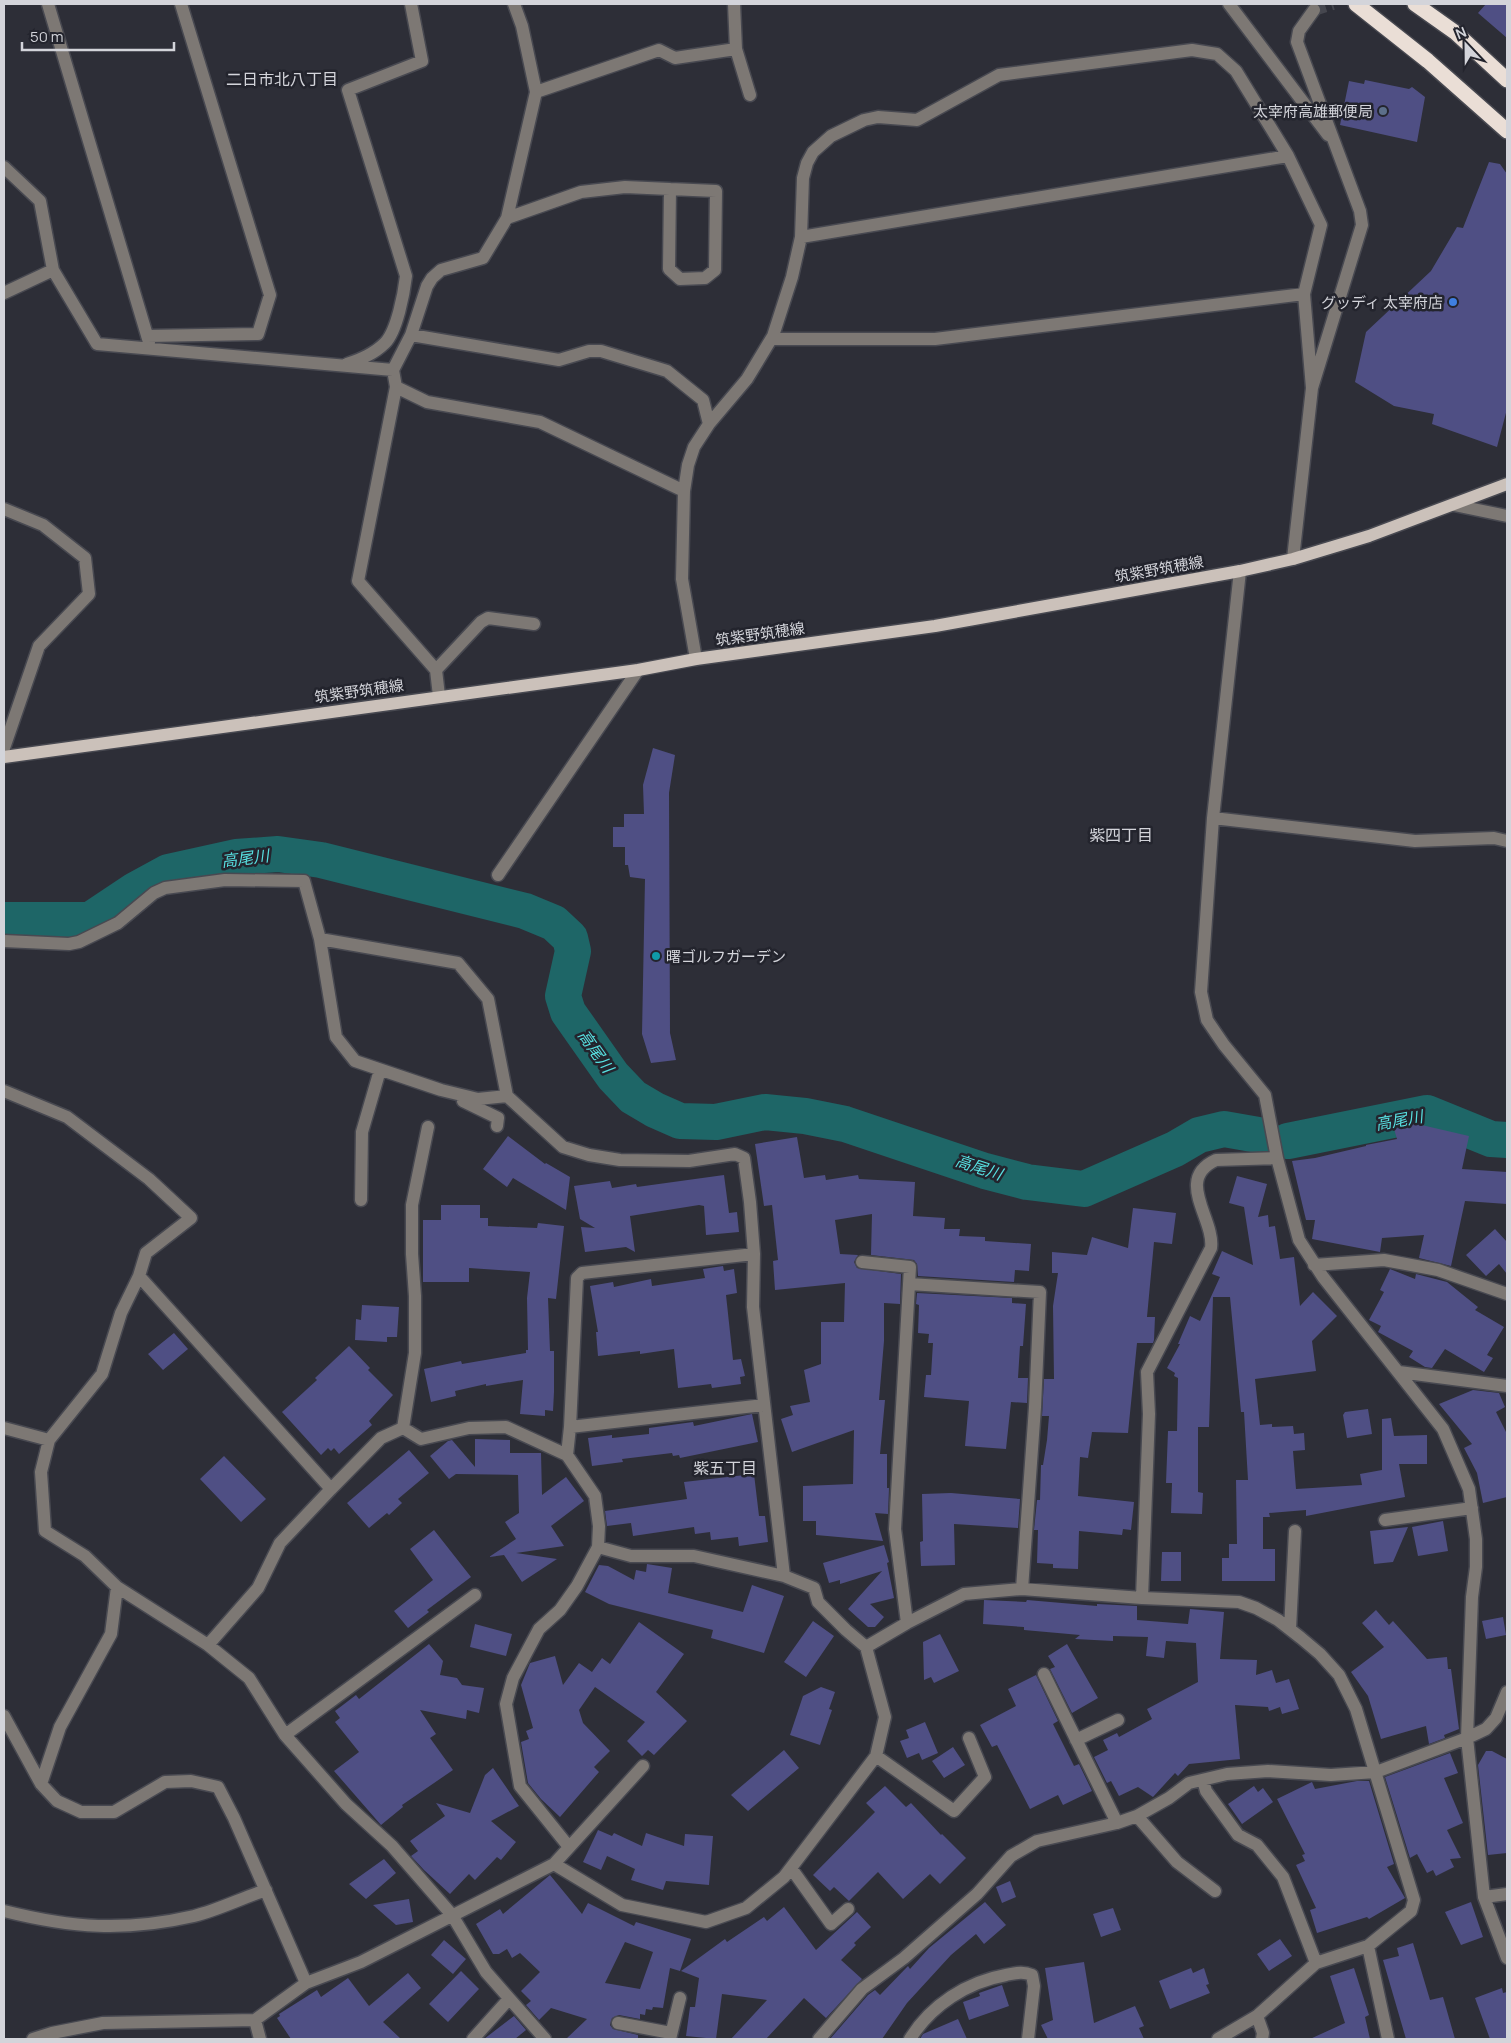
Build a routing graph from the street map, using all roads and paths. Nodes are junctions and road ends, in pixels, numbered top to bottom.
1 (48, 4) edge
2 (180, 4) edge
3 (411, 4) edge
4 (514, 4) edge
5 (734, 4) edge
6 (1229, 4) edge
7 (1356, 4) edge
8 (1415, 4) edge
9 (1314, 10) tunnel mouth
10 (736, 49) junction
11 (1507, 80) edge
12 (536, 92) junction
13 (750, 95) dead end
14 (1507, 131) edge
15 (1337, 147) junction
16 (1288, 156) junction
17 (4, 167) edge
18 (670, 188) junction
19 (507, 218) junction
20 (801, 237) junction
21 (53, 270) junction
22 (4, 294) edge
23 (1304, 294) junction
24 (411, 335) junction
25 (147, 336) junction
26 (772, 339) junction
27 (152, 349) junction
28 (344, 365) junction
29 (393, 370) junction
30 (396, 387) junction
31 (1312, 388) junction
32 (709, 424) junction
33 (1507, 484) edge
34 (684, 491) junction
35 (1454, 505) junction
36 (4, 509) edge
37 (1507, 516) edge
38 (1293, 558) junction
39 (1240, 571) junction
40 (534, 624) dead end
41 (696, 659) junction
42 (436, 670) junction
43 (638, 670) junction
44 (439, 696) junction
45 (4, 748) edge
46 (4, 757) edge
47 (1213, 818) junction
48 (1507, 841) edge
49 (498, 875) dead end
50 (320, 939) junction
51 (4, 942) edge
52 (380, 1070) junction
53 (440, 1090) junction
54 (4, 1091) edge
55 (507, 1096) junction
56 (497, 1126) dead end
57 (428, 1127) dead end
58 (1277, 1158) junction
59 (361, 1200) dead end
60 (754, 1254) junction
61 (862, 1262) dead end
62 (1314, 1265) junction
63 (139, 1276) junction
64 (909, 1284) junction
65 (1507, 1294) edge
66 (1399, 1372) junction
67 (1507, 1386) edge
68 (764, 1405) junction
69 (570, 1427) junction
70 (4, 1428) edge
71 (403, 1428) junction
72 (49, 1440) junction
73 (566, 1455) junction
74 (331, 1489) junction
75 (1472, 1508) junction
76 (1385, 1520) dead end
77 (1295, 1531) dead end
78 (598, 1547) junction
79 (784, 1576) junction
80 (117, 1587) junction
81 (1022, 1589) junction
82 (475, 1594) dead end
83 (1142, 1598) junction
84 (906, 1623) junction
85 (1290, 1629) junction
86 (208, 1645) junction
87 (866, 1647) junction
88 (1044, 1674) dead end
89 (1507, 1692) edge
90 (4, 1716) edge
91 (1118, 1720) dead end
92 (285, 1735) junction
93 (969, 1738) dead end
94 (1468, 1738) junction
95 (1076, 1740) junction
96 (876, 1756) junction
97 (643, 1766) dead end
98 (1376, 1772) junction
99 (1203, 1780) junction
100 (41, 1784) junction
101 (1137, 1816) junction
102 (1117, 1824) junction
103 (569, 1847) junction
104 (554, 1864) junction
105 (791, 1868) junction
106 (266, 1890) junction
107 (1215, 1891) dead end
108 (1507, 1894) edge
109 (1484, 1897) junction
110 (848, 1909) dead end
111 (4, 1911) edge
112 (452, 1915) junction
113 (1368, 1946) junction
114 (1507, 1958) edge
115 (1316, 1963) junction
116 (306, 1983) junction
117 (680, 1998) dead end
118 (508, 2000) junction
119 (1257, 2016) junction
120 (255, 2020) junction
121 (618, 2023) dead end
122 (670, 2036) edge
123 (33, 2039) edge
124 (260, 2039) edge
125 (473, 2039) edge
126 (544, 2039) edge
127 (819, 2039) edge
128 (910, 2039) edge
129 (1028, 2039) edge
130 (1218, 2039) edge
131 (1262, 2039) edge
132 (1388, 2039) edge

1 - 25 street
2 - 25 street
3 - 28 street
4 - 12 street
5 - 10 street
6 - 15 street
7 - 14 highway
8 - 11 highway
9 - 15 street
10 - 12 street
10 - 13 street
12 - 19 street
15 - 31 street
16 - 20 street
16 - 20 street
16 - 23 street
17 - 21 street
18 - 18 street
18 - 19 street
19 - 24 street
20 - 26 street
21 - 22 street
21 - 27 street
23 - 26 street
23 - 31 street
24 - 29 street
24 - 32 street
25 - 27 street
26 - 32 street
27 - 28 street
28 - 29 street
29 - 30 street
30 - 34 street
30 - 42 street
31 - 38 street
32 - 34 street
33 - 35 main road, 筑紫野筑穂線
34 - 41 street
35 - 37 street
35 - 38 main road, 筑紫野筑穂線
36 - 45 street
38 - 39 main road, 筑紫野筑穂線
39 - 41 main road, 筑紫野筑穂線
39 - 47 street
40 - 42 street
41 - 43 main road, 筑紫野筑穂線
42 - 44 street
43 - 44 main road, 筑紫野筑穂線
43 - 49 street
44 - 46 main road, 筑紫野筑穂線
47 - 48 street
47 - 58 street
50 - 51 street
50 - 52 street
50 - 55 street
52 - 53 street
52 - 59 street
53 - 55 street
53 - 56 street
54 - 63 street
55 - 60 street
57 - 71 street
58 - 62 street
58 - 83 street
60 - 68 street
60 - 69 street
61 - 64 street
62 - 65 street
62 - 66 street
63 - 72 street
63 - 74 street
64 - 81 street
64 - 84 street
66 - 67 street
66 - 75 street
68 - 69 street
68 - 79 street
69 - 73 street
70 - 72 street
71 - 73 street
71 - 74 street
72 - 80 street
73 - 78 street
74 - 86 street
75 - 76 street
75 - 94 street
77 - 85 street
78 - 79 street
78 - 103 street
79 - 87 street
80 - 86 street
80 - 100 street
81 - 83 street
81 - 84 street
82 - 92 street
83 - 85 street
84 - 87 street
85 - 98 street
86 - 92 street
87 - 96 street
88 - 95 street
89 - 94 street
90 - 100 street
91 - 95 street
92 - 112 street
93 - 96 street
94 - 98 street
94 - 109 street
95 - 102 street
96 - 105 street
97 - 103 street
98 - 99 street
98 - 113 street
99 - 101 street
99 - 115 street
100 - 106 street
101 - 102 street
101 - 107 street
102 - 127 street
103 - 104 street
104 - 105 street
104 - 112 street
105 - 110 street
106 - 111 street
106 - 116 street
108 - 109 street
109 - 114 street
112 - 116 street
112 - 118 street
113 - 115 street
113 - 132 street
115 - 119 street
116 - 120 street
117 - 122 street
118 - 125 street
118 - 126 street
119 - 130 street
119 - 131 street
120 - 123 street
120 - 124 street
121 - 122 street
128 - 129 street

